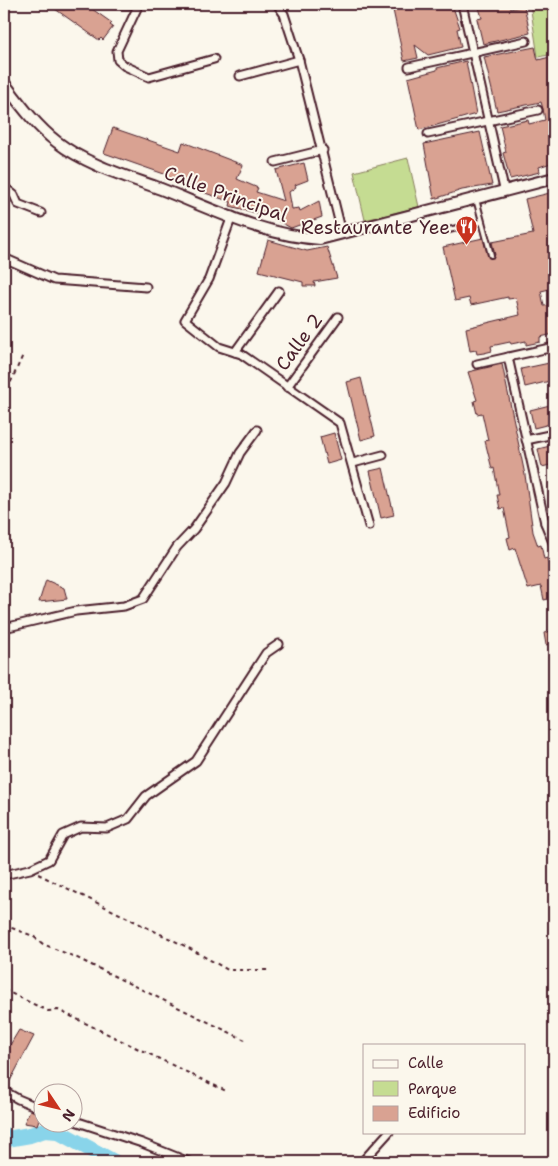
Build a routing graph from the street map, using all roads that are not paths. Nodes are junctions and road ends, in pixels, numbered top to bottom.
1 (114, 4) edge
2 (130, 4) edge
3 (139, 4) edge
4 (277, 4) edge
5 (462, 4) edge
6 (526, 41) dead end
7 (473, 53) junction
8 (214, 59) dead end
9 (299, 60) junction
10 (409, 67) dead end
11 (240, 76) dead end
12 (4, 83) edge
13 (538, 110) dead end
14 (488, 121) junction
15 (428, 134) dead end
16 (323, 150) junction
17 (275, 162) dead end
18 (554, 178) edge
19 (4, 187) edge
20 (504, 189) junction
21 (476, 197) junction
22 (41, 213) dead end
23 (232, 216) junction
24 (481, 222) junction
25 (445, 231) dead end
26 (342, 233) junction
27 (491, 255) dead end
28 (4, 258) edge
29 (146, 287) dead end
30 (279, 291) dead end
31 (338, 317) dead end
32 (554, 347) edge
33 (235, 352) junction
34 (508, 357) junction
35 (476, 364) dead end
36 (287, 387) junction
37 (257, 430) dead end
38 (554, 434) edge
39 (526, 440) junction
40 (383, 455) dead end
41 (353, 463) junction
42 (554, 520) edge
43 (545, 523) junction
44 (368, 526) dead end
45 (554, 545) edge
46 (4, 628) edge
47 (279, 644) dead end
48 (4, 875) edge
49 (4, 1091) edge
50 (32, 1105) edge
51 (82, 1123) edge
52 (387, 1134) edge
53 (189, 1162) edge
54 (362, 1162) edge

1 - 2 street
3 - 8 street
4 - 9 street
5 - 7 street
6 - 7 street
7 - 10 street
7 - 14 street
9 - 11 street
9 - 16 street
12 - 23 street, Calle Principal
13 - 14 street
14 - 15 street
14 - 20 street
16 - 17 street
16 - 26 street
18 - 20 street, Calle Principal
19 - 22 street
20 - 21 street, Calle Principal
21 - 24 lane
21 - 26 street, Calle Principal
23 - 26 street, Calle Principal
23 - 33 street
24 - 25 lane
24 - 27 lane
28 - 29 street
30 - 33 street
31 - 36 street, Calle 2
32 - 34 street
33 - 36 street
34 - 35 street
34 - 39 street
36 - 41 street
37 - 46 street
38 - 39 street
39 - 43 street
40 - 41 street
41 - 44 street
42 - 43 street
43 - 45 street
47 - 48 street
49 - 50 street
51 - 53 street
52 - 54 street

